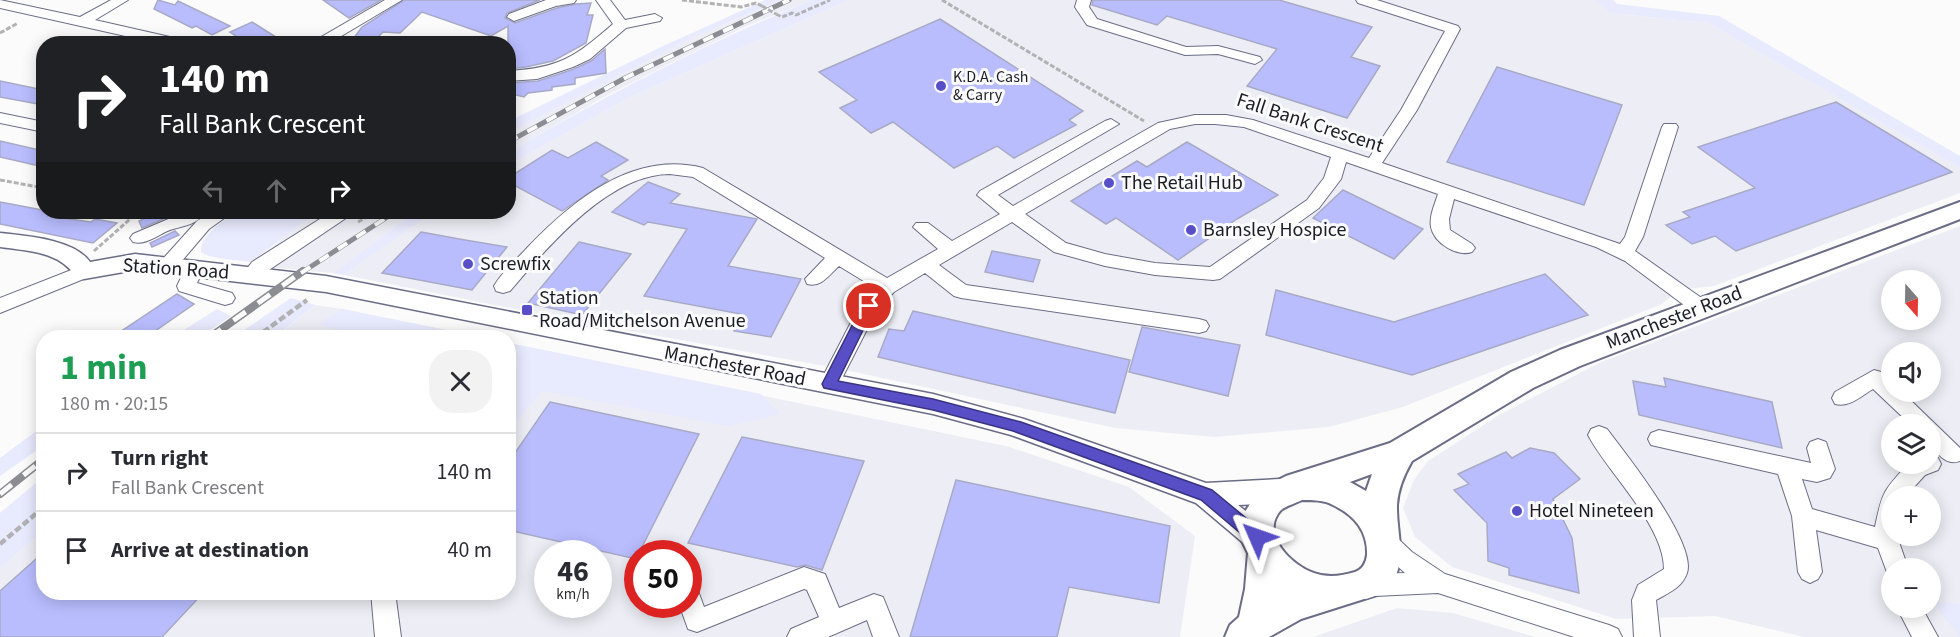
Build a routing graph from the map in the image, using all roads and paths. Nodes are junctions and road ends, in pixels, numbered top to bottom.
1 (121, 0) edge
2 (396, 0) edge
3 (569, 0) edge
4 (603, 0) edge
5 (682, 0) edge
6 (830, 0) edge
7 (942, 0) edge
8 (1084, 0) edge
9 (1363, 0) edge
10 (0, 4) edge
11 (514, 17) dead end
12 (655, 18) dead end
13 (82, 22) junction
14 (621, 25) junction
15 (146, 36) edge
16 (331, 36) edge
17 (1255, 60) dead end
18 (516, 75) edge
19 (0, 118) edge
20 (1111, 124) dead end
21 (36, 125) edge
22 (1670, 128) dead end
23 (1158, 129) junction
24 (1340, 155) junction
25 (1372, 166) junction
26 (0, 180) edge
27 (36, 187) edge
28 (1448, 191) junction
29 (1960, 210) edge
30 (1012, 213) junction
31 (131, 219) edge
32 (191, 219) edge
33 (203, 219) edge
34 (332, 219) edge
35 (922, 227) dead end
36 (139, 238) dead end
37 (0, 240) edge
38 (1466, 248) dead end
39 (950, 249) junction
40 (1624, 253) junction
41 (837, 257) junction
42 (925, 264) junction
43 (168, 265) junction
44 (82, 267) junction
45 (195, 268) junction
46 (252, 274) junction
47 (814, 279) dead end
48 (290, 280) joint
49 (326, 284) junction
50 (503, 286) dead end
51 (887, 286) junction
52 (225, 298) dead end
53 (0, 306) edge
54 (1703, 309) junction
55 (1199, 326) dead end
56 (266, 330) edge
57 (829, 384) junction
58 (1842, 398) dead end
59 (1912, 414) edge
60 (1599, 435) dead end
61 (1659, 439) dead end
62 (1941, 441) edge
63 (1818, 448) dead end
64 (1401, 452) junction
65 (1957, 453) edge
66 (1941, 459) edge
67 (1787, 467) junction
68 (1913, 474) edge
69 (1902, 486) edge
70 (1289, 489) junction
71 (1206, 495) junction
72 (36, 514) edge
73 (1803, 516) junction
74 (1383, 535) junction
75 (1881, 539) edge
76 (0, 544) edge
77 (1260, 546) junction
78 (1810, 572) dead end
79 (1438, 582) junction
80 (1341, 593) junction
81 (384, 600) edge
82 (696, 618) edge
83 (1915, 618) edge
84 (833, 622) junction
85 (1249, 630) edge
86 (388, 637) edge
87 (800, 637) edge
88 (886, 637) edge
89 (1609, 637) edge
90 (1647, 637) edge
91 (1925, 637) edge

1 - 13 street
2 - 16 street
3 - 11 street
4 - 14 street
5 - 6 path, bridge
7 - 23 path
8 - 17 street
9 - 25 street
10 - 13 street
12 - 14 street
13 - 15 street
14 - 18 street
19 - 21 street
20 - 30 street
22 - 40 street
23 - 24 street, Fall Bank Crescent
23 - 30 street, Fall Bank Crescent
24 - 25 street, Fall Bank Crescent
24 - 30 street
25 - 28 street, Fall Bank Crescent
26 - 27 path
28 - 38 street
28 - 40 street, Fall Bank Crescent
29 - 54 highway, Manchester Road
30 - 39 street, Fall Bank Crescent
31 - 44 path
32 - 36 street
33 - 43 street
34 - 46 street
35 - 39 street
37 - 44 main road
39 - 42 street, Fall Bank Crescent
40 - 54 street, Fall Bank Crescent
41 - 47 street
41 - 50 street
41 - 51 street
42 - 51 street, Fall Bank Crescent
42 - 55 street
43 - 44 main road, Station Road
43 - 45 main road, Station Road
44 - 53 street
45 - 46 main road, Station Road
45 - 52 street
46 - 48 main road, Station Road
48 - 49 main road, Manchester Road
49 - 56 path
49 - 57 main road, Manchester Road
51 - 57 street, Fall Bank Crescent
54 - 64 highway, Manchester Road
57 - 71 main road, Manchester Road
58 - 59 street
60 - 90 street
61 - 67 street
62 - 65 street
63 - 67 street
64 - 70 highway, Manchester Road
64 - 74 highway, Manchester Road
65 - 66 street
67 - 73 street
68 - 69 street
70 - 71 main road, Manchester Road
70 - 74 highway, Manchester Road
70 - 77 highway, Manchester Road
71 - 77 main road, Manchester Road
72 - 76 path
73 - 75 street
73 - 78 street
74 - 79 street
74 - 80 highway, Manchester Road
77 - 80 highway, Manchester Road
77 - 85 highway
79 - 80 street
79 - 89 street
80 - 85 highway
81 - 86 street
82 - 84 street
83 - 91 street
84 - 87 street
84 - 88 street

